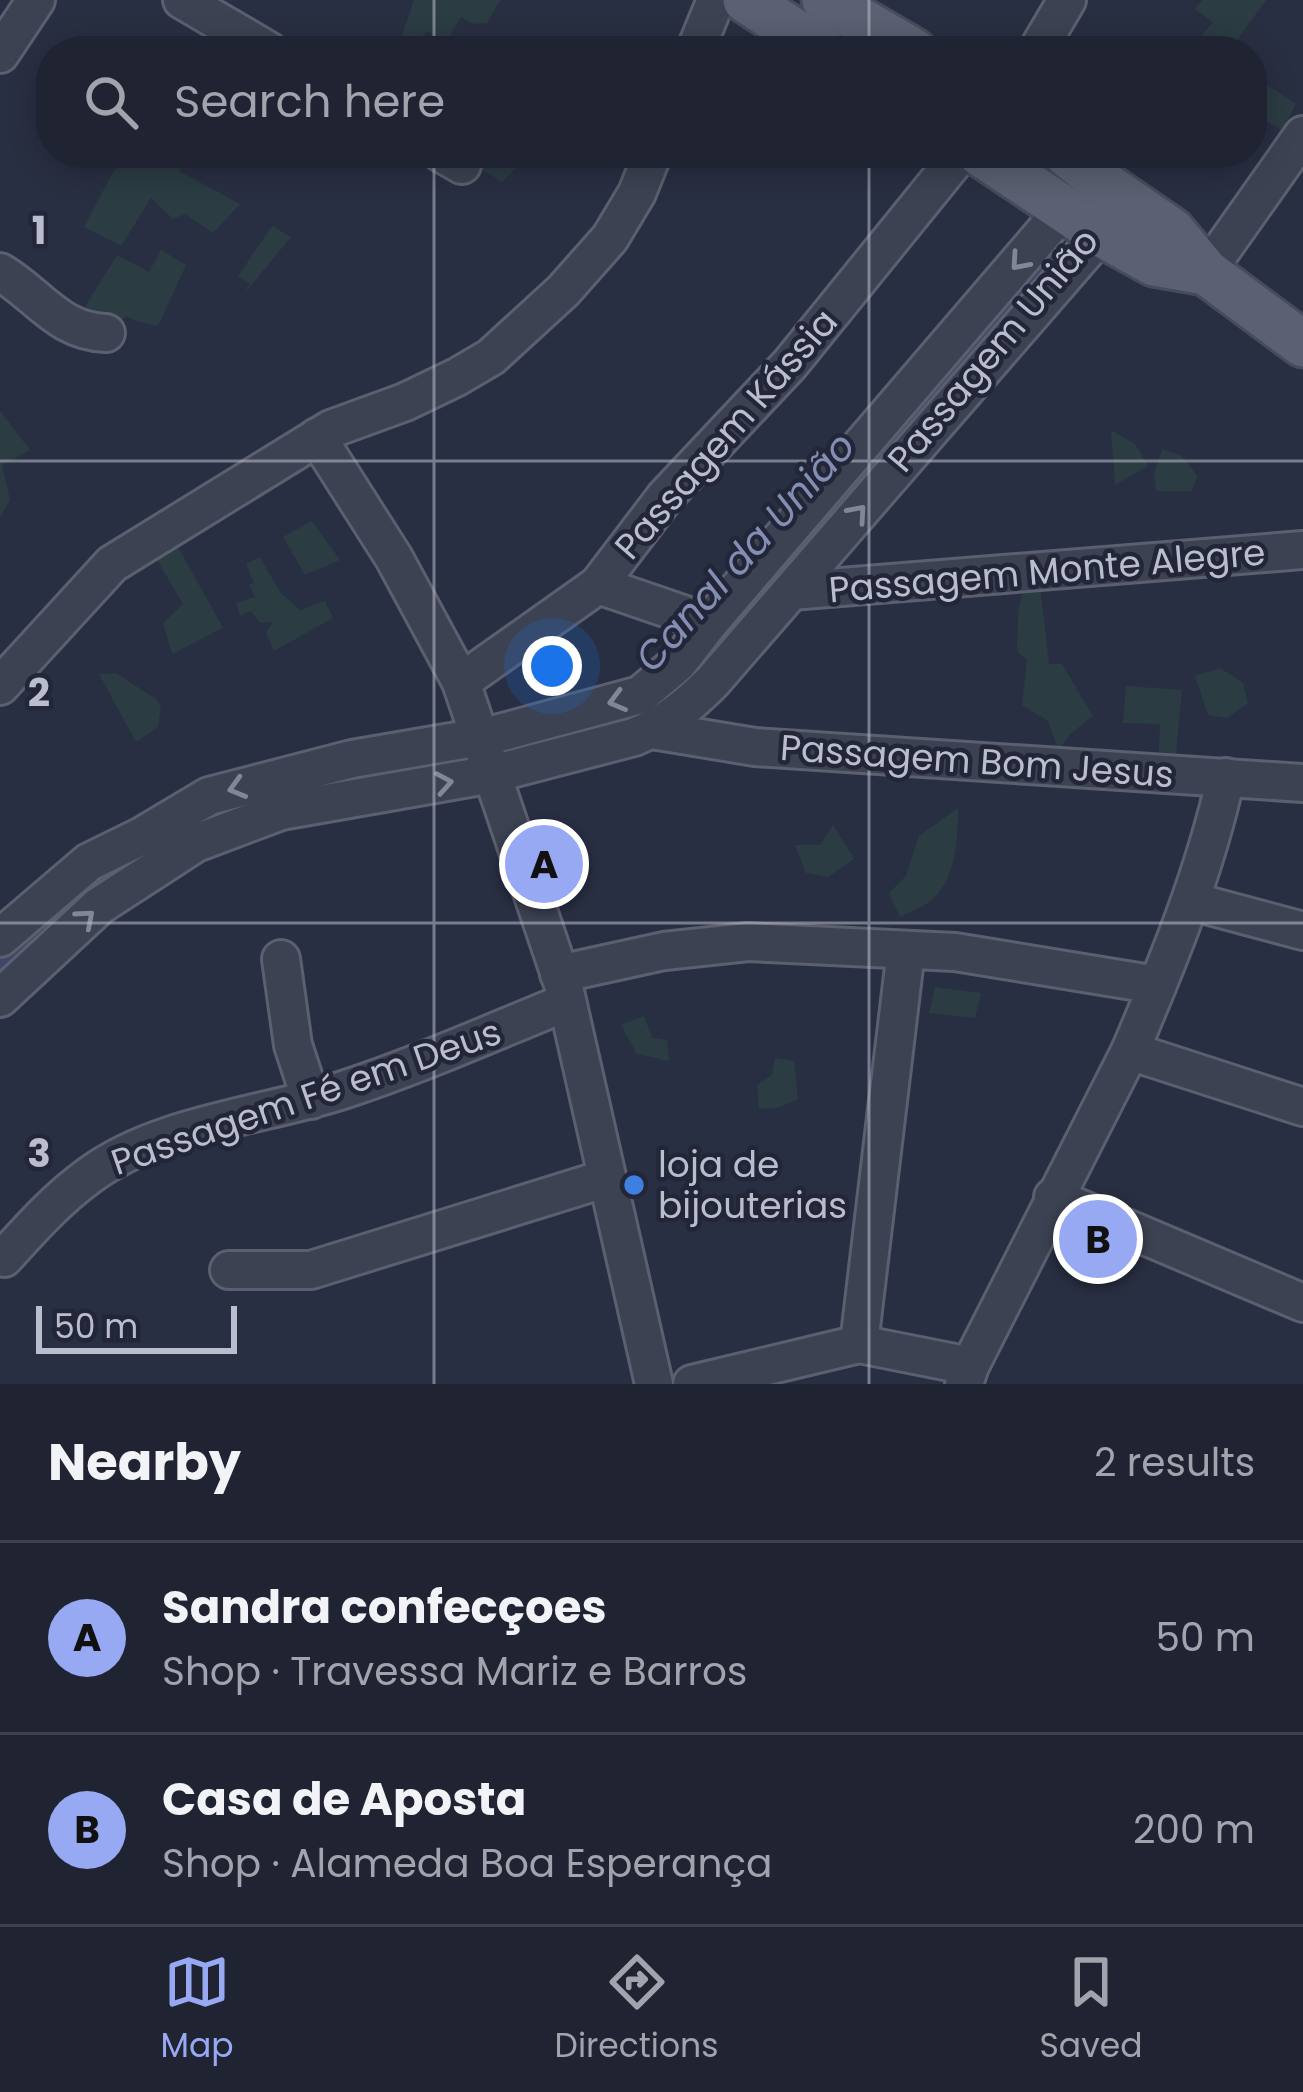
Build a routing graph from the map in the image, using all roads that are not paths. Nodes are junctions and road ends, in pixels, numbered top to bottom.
1 (36, 0) edge
2 (182, 0) edge
3 (716, 0) edge
4 (746, 0) edge
5 (826, 0) edge
6 (1067, 0) edge
7 (243, 36) edge
8 (701, 36) edge
9 (801, 36) edge
10 (887, 36) edge
11 (1046, 36) edge
12 (0, 54) edge
13 (1303, 135) edge
14 (647, 168) edge
15 (949, 168) edge
16 (1002, 168) edge
17 (1084, 168) edge
18 (1105, 185) junction
19 (1082, 221) junction
20 (0, 272) edge
21 (1206, 272) junction
22 (106, 333) dead end
23 (1303, 344) edge
24 (317, 437) junction
25 (1303, 550) edge
26 (598, 585) junction
27 (791, 591) junction
28 (709, 623) junction
29 (461, 682) junction
30 (0, 686) edge
31 (652, 730) junction
32 (486, 755) junction
33 (1226, 777) junction
34 (1303, 783) edge
35 (1190, 901) junction
36 (1303, 932) edge
37 (0, 938) edge
38 (906, 950) junction
39 (281, 959) dead end
40 (1157, 985) junction
41 (563, 988) junction
42 (0, 998) edge
43 (1130, 1051) junction
44 (311, 1100) junction
45 (1303, 1107) edge
46 (607, 1178) junction
47 (1053, 1197) junction
48 (4, 1258) dead end
49 (229, 1270) dead end
50 (1303, 1303) edge
51 (860, 1344) junction
52 (968, 1379) edge
53 (654, 1384) edge
54 (692, 1384) edge

1 - 12 street
2 - 7 street
3 - 8 street
4 - 9 main road
5 - 10 main road
6 - 11 street
13 - 21 street
14 - 24 street
15 - 26 street, Passagem Kássia
16 - 19 main road
17 - 18 main road
18 - 19 street, Passagem União
18 - 21 main road
19 - 21 main road
27 -> 19 street, Passagem União
19 -> 28 street, Passagem União
20 - 22 street
21 - 23 main road
24 - 29 street
24 - 30 street
25 - 27 street, Passagem Monte Alegre
26 - 28 street
26 - 29 street, Passagem Kássia
27 - 31 street, Passagem União
28 -> 32 street, Passagem União
29 - 32 street
31 - 32 street, Passagem União
31 - 33 street, Passagem Bom Jesus
32 -> 37 street, Passagem União
32 - 41 street
42 -> 32 street, Passagem União
33 - 34 street, Passagem Bom Jesus
33 - 35 street
35 - 36 street
35 - 40 street
38 - 40 street, Passagem Fé em Deus
38 - 41 street, Passagem Fé em Deus
38 - 51 street
39 - 44 street
40 - 43 street
41 - 44 street, Passagem Fé em Deus
41 - 46 street
43 - 45 street
43 - 47 street
44 - 48 street, Passagem Fé em Deus
46 - 49 street
46 - 53 street
47 - 50 street
47 - 52 street
51 - 52 street
51 - 54 street

